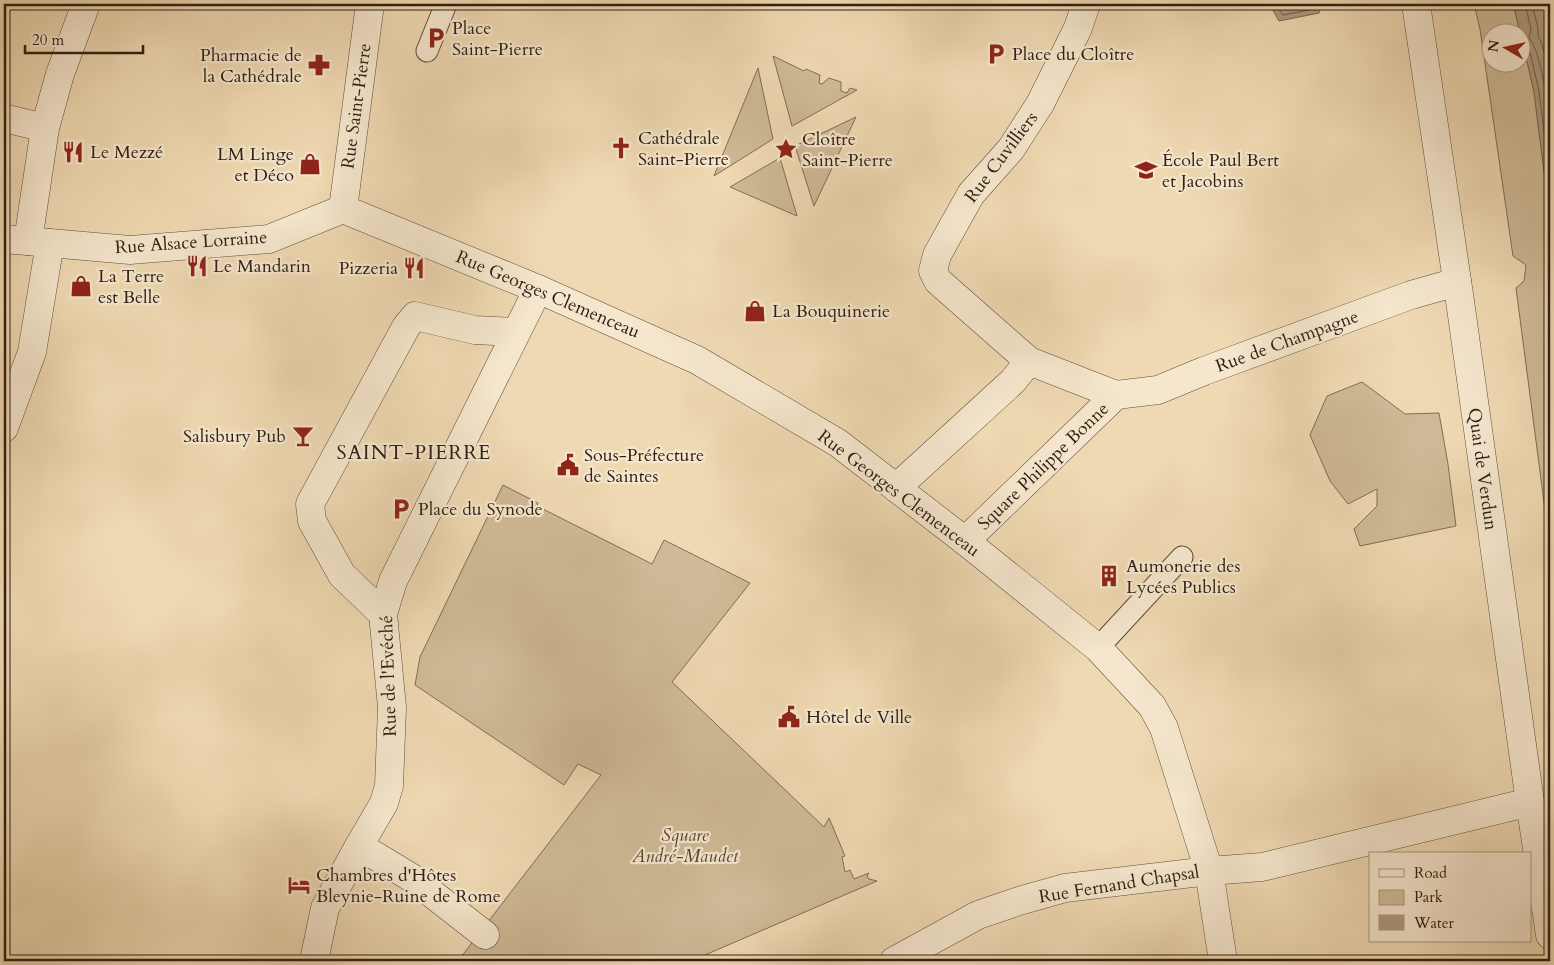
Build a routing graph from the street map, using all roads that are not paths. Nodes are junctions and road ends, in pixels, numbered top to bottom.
1 (86, 4) edge
2 (370, 4) edge
3 (446, 4) edge
4 (1086, 4) edge
5 (1416, 4) edge
6 (427, 51) dead end
7 (4, 118) edge
8 (45, 128) junction
9 (343, 209) junction
10 (28, 241) edge
11 (1457, 282) junction
12 (538, 289) junction
13 (516, 332) junction
14 (1029, 361) junction
15 (1116, 395) junction
16 (4, 428) edge
17 (896, 488) junction
18 (965, 541) junction
19 (1182, 557) dead end
20 (383, 614) junction
21 (1098, 648) junction
22 (1530, 802) junction
23 (358, 846) junction
24 (1209, 871) junction
25 (485, 935) dead end
26 (1550, 935) edge
27 (314, 961) edge
28 (894, 961) edge
29 (1223, 961) edge

1 - 8 street
2 - 9 street, Rue Saint-Pierre
3 - 6 lane
4 - 14 street, Rue Cuvilliers
5 - 11 street, Quai de Verdun
7 - 8 street
8 - 10 street
9 - 10 street, Rue Alsace Lorraine
9 - 12 street, Rue Georges Clemenceau
10 - 16 street
11 - 15 street, Rue de Champagne
11 - 22 street, Quai de Verdun
12 - 13 street, Rue de l'Evéché
12 - 17 street, Rue Georges Clemenceau
13 - 20 street, Rue de l'Evéché
13 - 20 street
14 - 15 street, Square Philippe Bonne
14 - 17 street
15 - 18 street, Square Philippe Bonne
17 - 18 street, Rue Georges Clemenceau
18 - 21 street, Rue Georges Clemenceau
19 - 21 lane
20 - 23 street, Rue de l'Evéché
21 - 24 street, Rue Georges Clemenceau
22 - 24 street, Rue Fernand Chapsal
22 - 26 street, Quai de Verdun
23 - 25 street
23 - 27 street, Rue de l'Evéché
24 - 28 street, Rue Fernand Chapsal
24 - 29 street, Rue Georges Clemenceau

